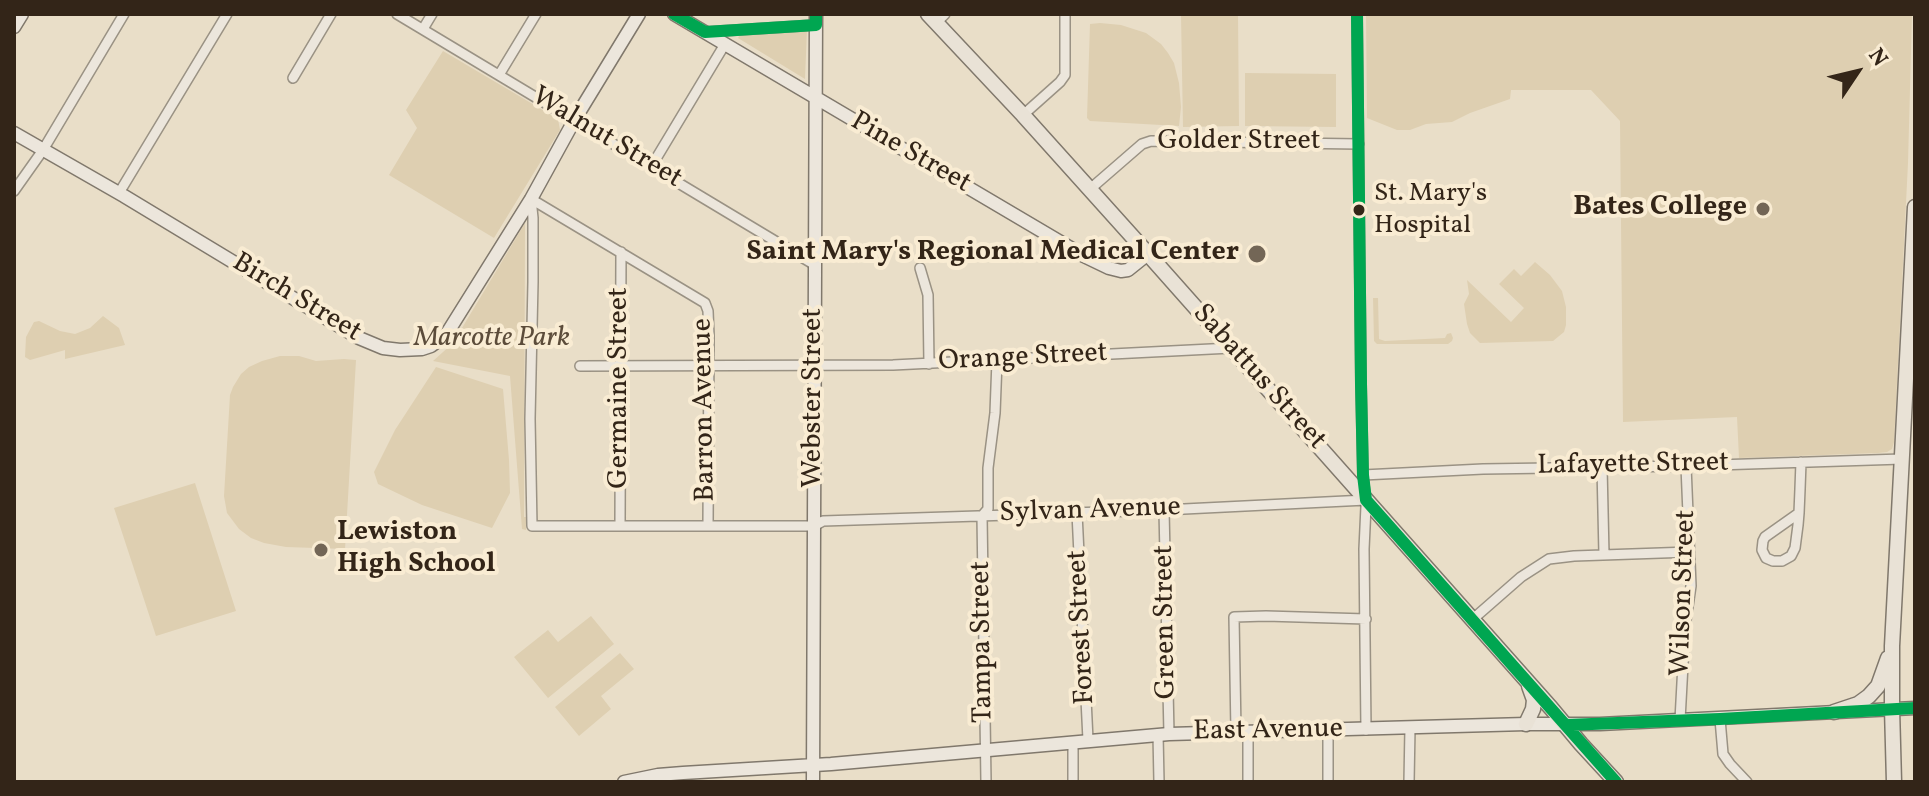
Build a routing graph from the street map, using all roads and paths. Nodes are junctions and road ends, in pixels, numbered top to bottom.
1 (22, 14) edge
2 (124, 14) edge
3 (227, 14) edge
4 (331, 14) edge
5 (397, 14) edge
6 (432, 14) edge
7 (536, 14) edge
8 (639, 14) edge
9 (674, 14) edge
10 (1065, 14) edge
11 (1357, 14) edge
12 (936, 17) edge
13 (816, 20) edge
14 (14, 27) edge
15 (423, 29) junction
16 (705, 32) junction
17 (725, 44) junction
18 (499, 75) junction
19 (293, 78) dead end
20 (816, 98) junction
21 (1023, 115) junction
22 (575, 119) junction
23 (14, 133) edge
24 (1359, 144) junction
25 (43, 150) junction
26 (651, 167) junction
27 (1089, 190) junction
28 (14, 191) edge
29 (119, 193) junction
30 (531, 199) junction
31 (1915, 207) edge
32 (1915, 229) edge
33 (621, 252) junction
34 (1148, 254) junction
35 (815, 265) junction
36 (920, 268) dead end
37 (1231, 348) junction
38 (997, 361) junction
39 (929, 364) junction
40 (580, 366) dead end
41 (620, 366) junction
42 (708, 366) junction
43 (815, 366) junction
44 (1902, 459) junction
45 (1801, 462) junction
46 (1686, 466) junction
47 (1602, 467) junction
48 (1363, 475) junction
49 (1366, 500) junction
50 (1164, 510) junction
51 (1077, 513) junction
52 (1799, 513) junction
53 (982, 516) junction
54 (620, 525) junction
55 (708, 526) junction
56 (814, 526) junction
57 (1690, 552) junction
58 (1604, 555) junction
59 (1366, 619) junction
60 (1473, 619) junction
61 (1892, 646) junction
62 (1526, 679) junction
63 (1892, 708) junction
64 (1915, 708) edge
65 (1834, 712) junction
66 (1720, 719) junction
67 (1680, 720) junction
68 (1526, 724) junction
69 (1566, 725) junction
70 (1410, 728) junction
71 (1328, 730) junction
72 (1366, 730) junction
73 (1242, 732) junction
74 (1164, 734) junction
75 (1088, 740) junction
76 (1073, 742) junction
77 (986, 749) junction
78 (813, 766) junction
79 (624, 782) edge
80 (813, 782) edge
81 (986, 782) edge
82 (1073, 782) edge
83 (1159, 782) edge
84 (1248, 782) edge
85 (1328, 782) edge
86 (1409, 782) edge
87 (1616, 782) edge
88 (1747, 782) edge
89 (1894, 782) edge

1 - 14 main road
2 - 25 street
3 - 29 street
4 - 19 street
5 - 15 street, Walnut Street
6 - 15 street
7 - 18 street
8 - 22 main road, Birch Street
9 - 16 main road, Pine Street
10 - 21 street
11 - 24 street
12 - 21 main road, Sabattus Street
13 - 16 street
13 - 20 main road, Webster Street
15 - 18 street, Walnut Street
16 - 17 main road, Pine Street
17 - 20 main road, Pine Street
17 - 26 street
18 - 22 street, Walnut Street
20 - 34 main road, Pine Street
20 - 35 main road, Webster Street
21 - 27 main road, Sabattus Street
22 - 26 street, Walnut Street
22 - 30 main road, Birch Street
23 - 25 main road, Birch Street
24 - 27 street, Golder Street
24 - 48 street
25 - 28 street
25 - 29 main road, Birch Street
26 - 35 street, Walnut Street
27 - 34 main road, Sabattus Street
29 - 30 main road, Birch Street
30 - 33 street, Barron Avenue
30 - 54 street, Sylvan Avenue
31 - 32 main road
32 - 44 main road
33 - 41 street, Germaine Street
33 - 42 street, Barron Avenue
34 - 37 main road, Sabattus Street
35 - 43 main road, Webster Street
36 - 39 street
37 - 38 street, Orange Street
37 - 49 main road, Sabattus Street
38 - 39 street, Orange Street
38 - 53 street, Tampa Street
39 - 43 street, Orange Street
40 - 41 street, Orange Street
41 - 42 street, Orange Street
41 - 54 street, Germaine Street
42 - 43 street, Orange Street
42 - 55 street, Barron Avenue
43 - 56 main road, Webster Street
44 - 45 street, Lafayette Street
44 - 61 main road
45 - 46 street, Lafayette Street
45 - 52 street
46 - 47 street, Lafayette Street
46 - 57 street, Wilson Street
47 - 48 street, Lafayette Street
47 - 58 street
48 - 49 street
49 - 50 street, Sylvan Avenue
49 - 59 street
49 - 60 main road, Sabattus Street
50 - 51 street, Sylvan Avenue
50 - 74 street, Green Street
51 - 53 street, Sylvan Avenue
51 - 75 street, Forest Street
52 - 52 street
53 - 56 street, Sylvan Avenue
53 - 77 street, Tampa Street
54 - 55 street, Sylvan Avenue
55 - 56 street, Sylvan Avenue
56 - 78 main road, Webster Street
57 - 58 street
57 - 67 street, Wilson Street
58 - 60 street
59 - 72 street
59 - 73 street
60 - 62 main road, Sabattus Street
61 - 63 main road
61 - 65 main road
62 - 68 main road
62 - 69 main road, Sabattus Street
63 - 64 main road, East Avenue
63 - 65 main road, East Avenue
63 - 89 main road
65 - 66 main road, East Avenue
66 - 67 main road, East Avenue
66 - 88 street
67 - 69 main road, East Avenue
68 - 69 main road, East Avenue
68 - 70 main road, East Avenue
69 - 87 main road, Sabattus Street
70 - 72 main road, East Avenue
70 - 86 street
71 - 72 main road, East Avenue
71 - 73 main road, East Avenue
71 - 85 street
73 - 74 main road, East Avenue
73 - 84 street
74 - 75 main road, East Avenue
74 - 83 street, Green Street
75 - 76 main road, East Avenue
76 - 77 main road, East Avenue
76 - 82 street
77 - 78 main road, East Avenue
77 - 81 street, Tampa Street
78 - 79 main road, East Avenue
78 - 80 main road, Webster Street

